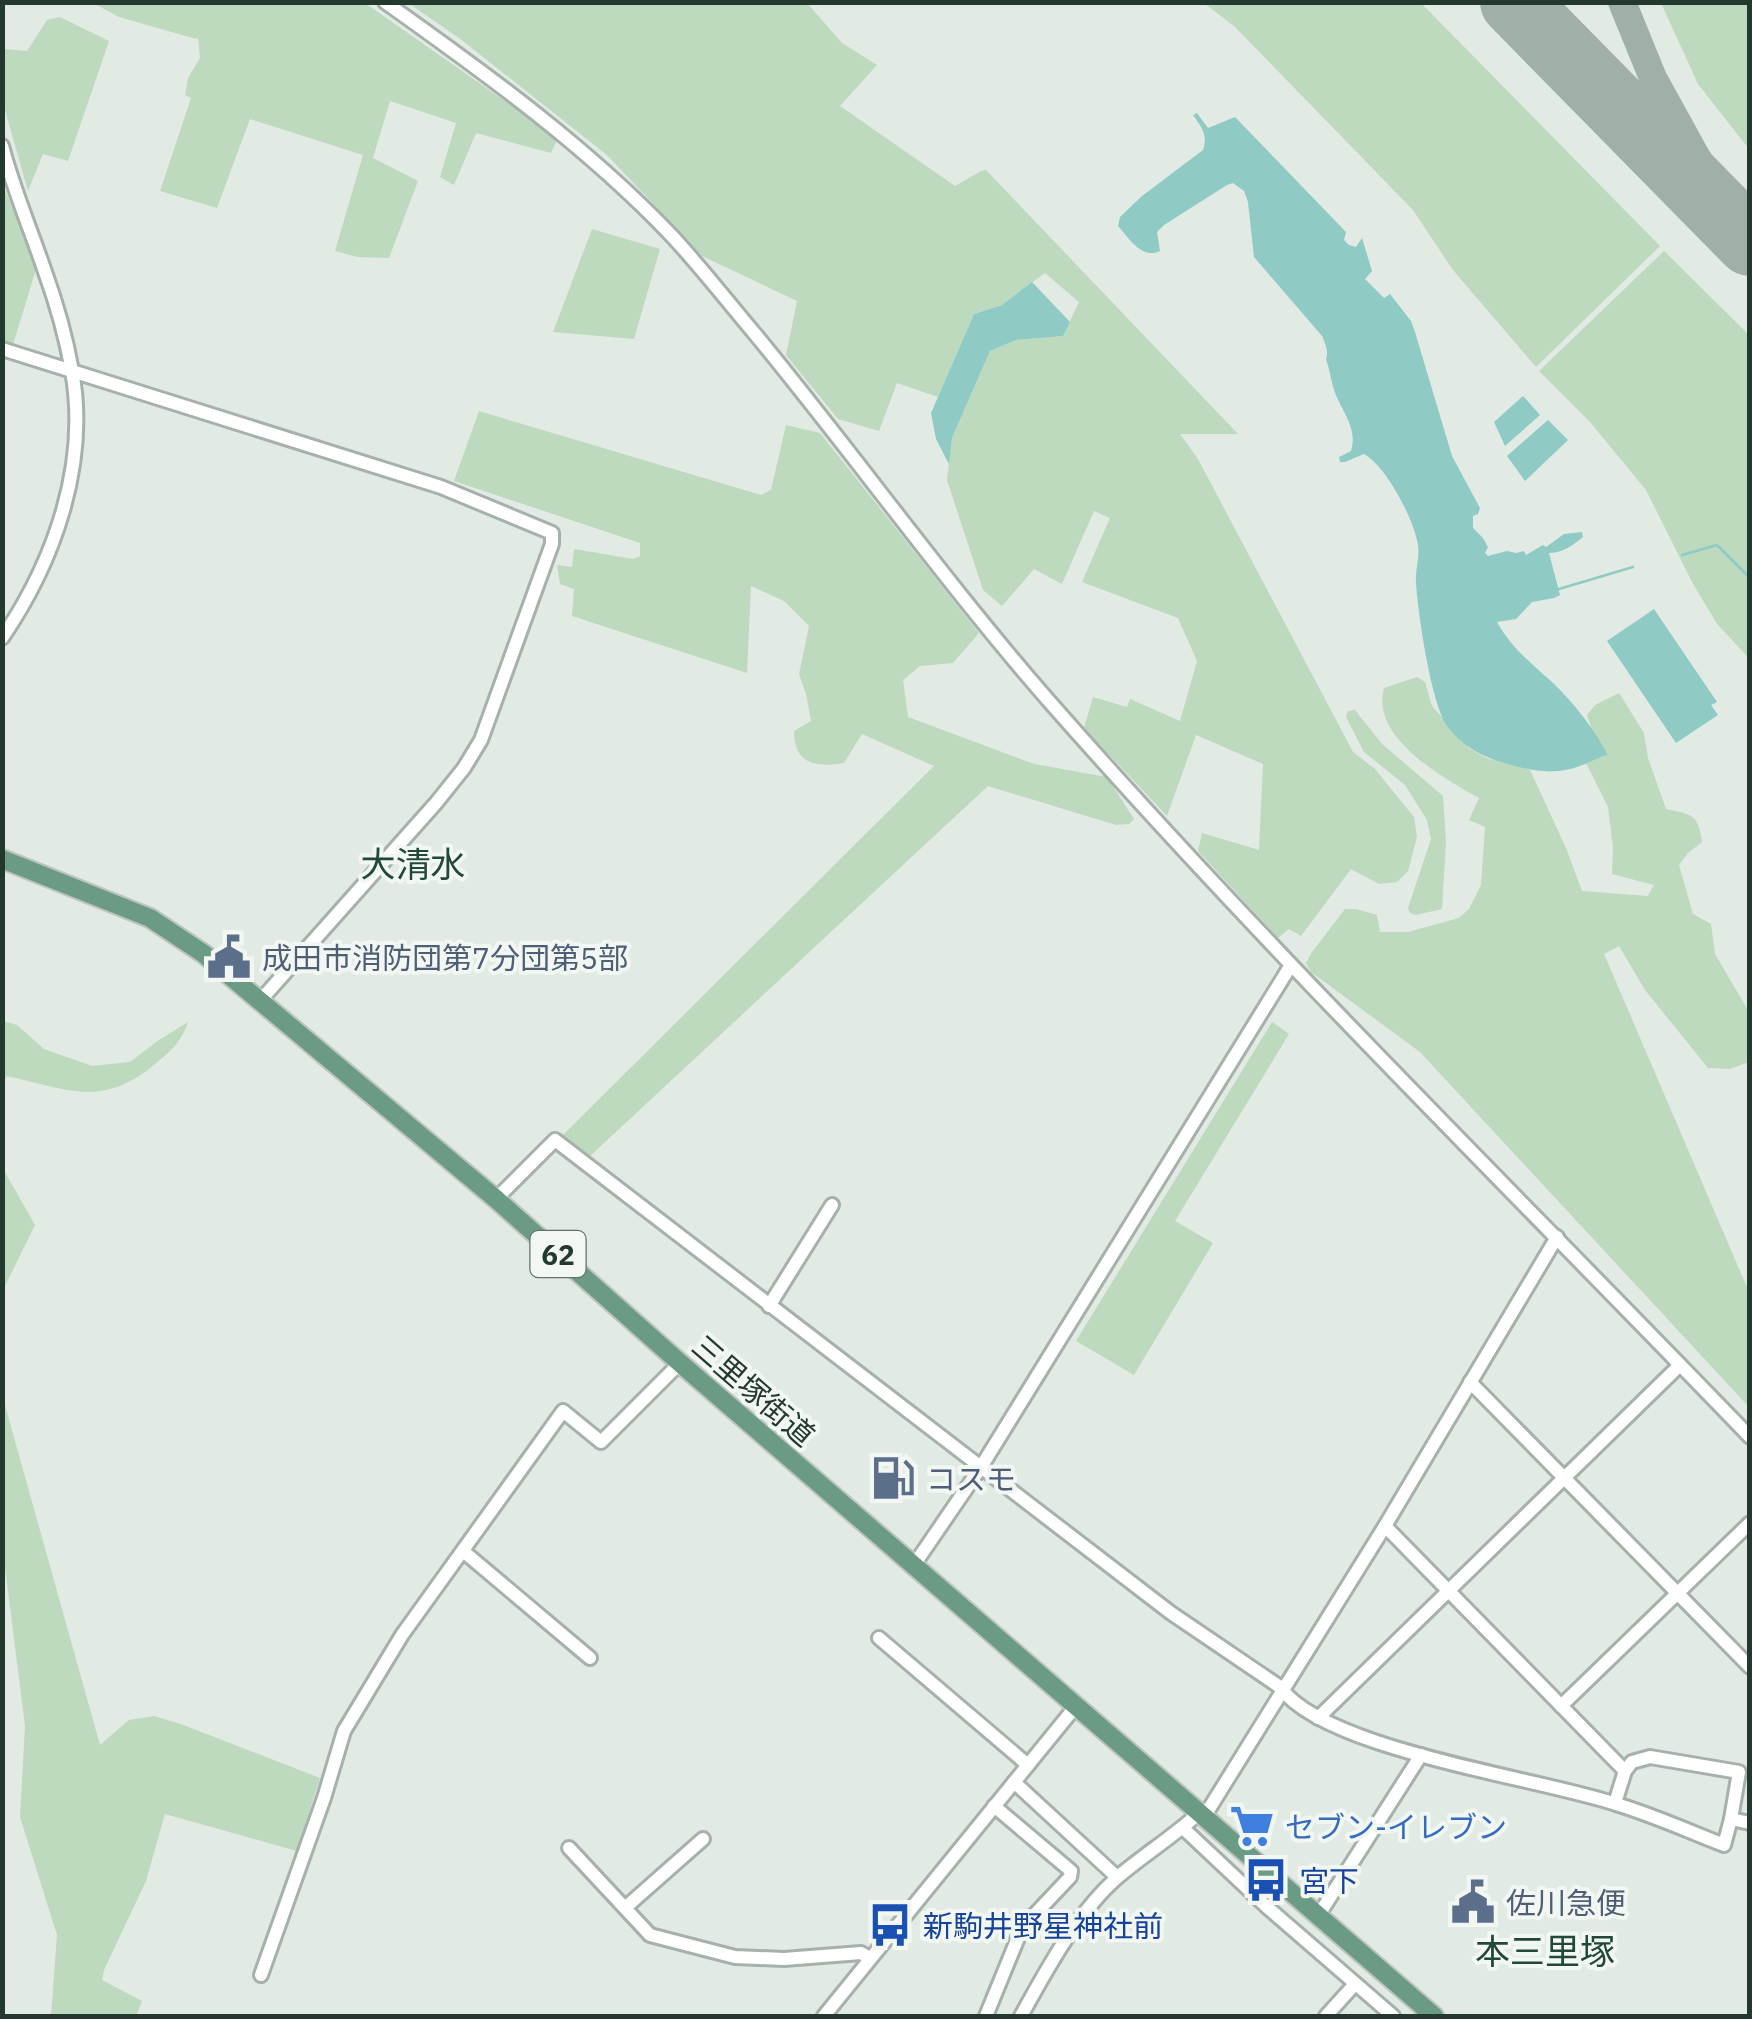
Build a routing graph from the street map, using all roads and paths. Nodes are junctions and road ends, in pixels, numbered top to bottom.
1 (384, 2) edge
2 (2, 146) edge
3 (2, 350) edge
4 (73, 372) junction
5 (2, 638) edge
6 (2, 858) edge
7 (1291, 966) junction
8 (259, 1002) junction
9 (496, 1199) junction
10 (832, 1205) dead end
11 (1556, 1237) junction
12 (770, 1306) junction
13 (680, 1363) junction
14 (1680, 1366) junction
15 (1470, 1382) junction
16 (1750, 1438) edge
17 (980, 1466) junction
18 (1564, 1478) junction
19 (1750, 1523) edge
20 (1384, 1526) junction
21 (463, 1551) junction
22 (914, 1566) junction
23 (1448, 1591) junction
24 (1677, 1593) junction
25 (879, 1638) dead end
26 (590, 1658) dead end
27 (1750, 1667) edge
28 (1282, 1692) junction
29 (1076, 1706) junction
30 (1561, 1706) junction
31 (1318, 1718) junction
32 (1421, 1754) junction
33 (1750, 1759) edge
34 (1028, 1765) junction
35 (1625, 1771) junction
36 (1739, 1772) junction
37 (1014, 1782) junction
38 (1616, 1803) junction
39 (994, 1806) junction
40 (1201, 1815) junction
41 (1730, 1819) junction
42 (1750, 1823) edge
43 (1182, 1828) junction
44 (703, 1839) dead end
45 (568, 1848) dead end
46 (1117, 1877) junction
47 (626, 1907) junction
48 (1318, 1916) junction
49 (870, 1958) junction
50 (260, 1975) dead end
51 (1355, 1984) junction
52 (824, 2016) edge
53 (986, 2016) edge
54 (1021, 2016) edge
55 (1326, 2016) edge
56 (1393, 2016) edge
57 (1434, 2016) edge

1 - 7 street
2 - 4 street
3 - 4 street
4 - 5 street
4 - 8 street
6 - 8 main road, 三里塚街道 / 62
7 - 11 street
7 - 17 street
8 - 9 main road, 三里塚街道 / 62
9 - 12 street
9 - 13 main road, 三里塚街道 / 62
10 - 12 street
11 - 14 street
11 - 15 street
12 - 17 street
13 - 21 street
13 - 22 main road, 三里塚街道 / 62
14 - 16 street
14 - 18 street
15 - 18 street
15 - 20 street
17 - 22 street
17 - 28 street
18 - 23 street
18 - 24 street
19 - 24 street
20 - 23 street
20 - 28 street
21 - 26 street
21 - 50 street
22 - 29 main road, 三里塚街道 / 62
23 - 30 street
23 - 31 street
24 - 27 street
24 - 30 street
25 - 34 street
28 - 31 street
28 - 40 street
29 - 34 street
29 - 40 main road, 三里塚街道 / 62
30 - 35 street
31 - 32 street
32 - 38 street
32 - 48 street
33 - 36 street
34 - 37 street
35 - 36 street
35 - 38 street
36 - 41 street
37 - 39 street
37 - 46 street
38 - 41 street
39 - 49 street
39 - 53 street
40 - 43 street
40 - 48 main road, 三里塚街道 / 62
41 - 42 street
43 - 46 street
43 - 51 street
44 - 47 street
45 - 47 street
46 - 54 street
47 - 49 street
48 - 57 main road, 三里塚街道 / 62
49 - 52 street
51 - 55 street
51 - 56 street

